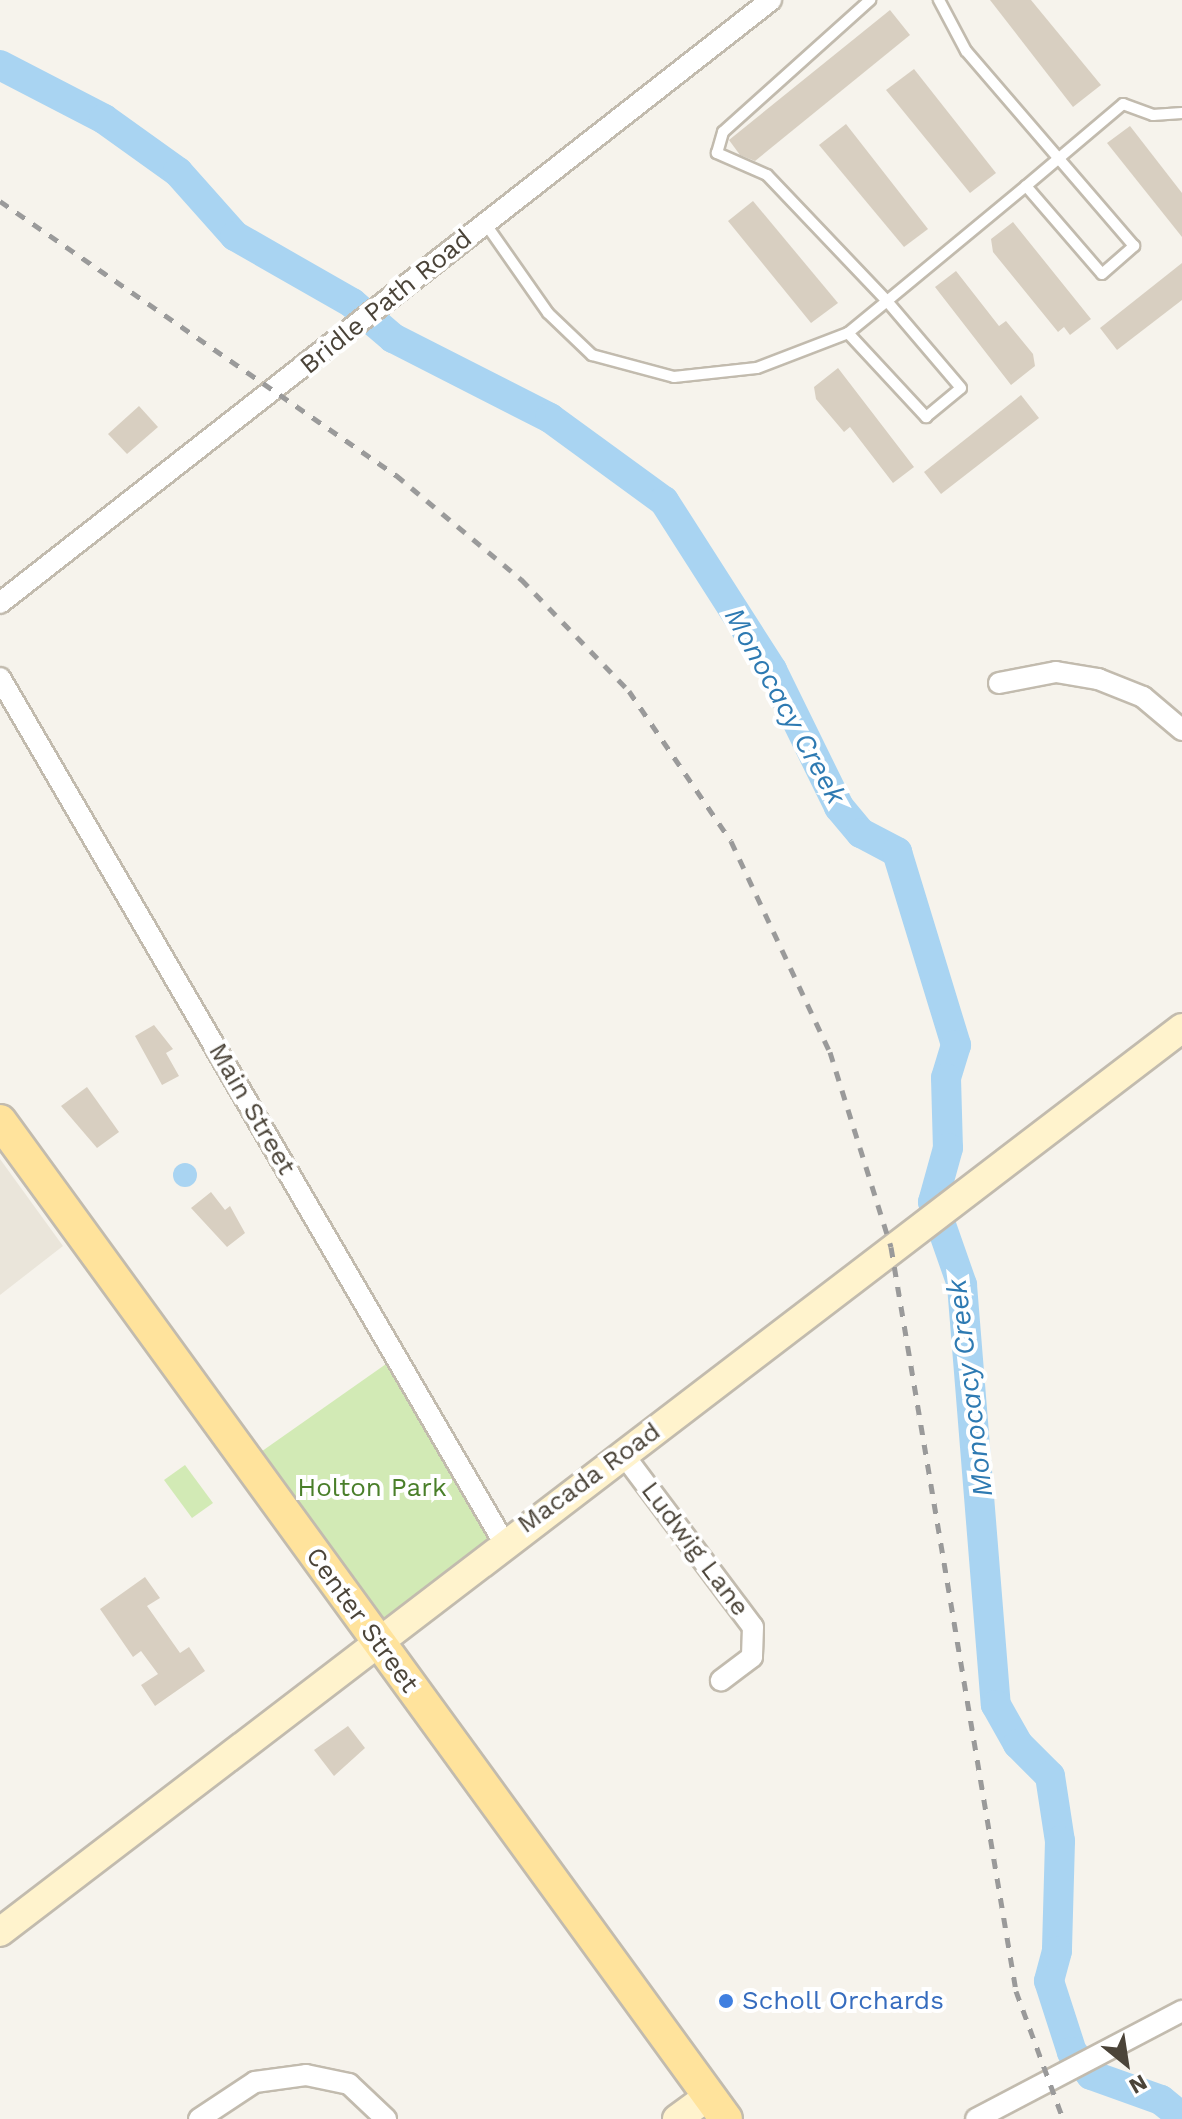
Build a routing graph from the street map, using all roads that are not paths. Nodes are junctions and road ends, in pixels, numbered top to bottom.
1 (771, 0) edge
2 (870, 0) edge
3 (939, 0) edge
4 (1182, 113) edge
5 (1060, 156) junction
6 (1026, 186) junction
7 (485, 223) junction
8 (887, 301) junction
9 (848, 333) junction
10 (0, 603) edge
11 (0, 678) edge
12 (999, 683) dead end
13 (1182, 730) edge
14 (1182, 1028) edge
15 (4, 1134) edge
16 (623, 1454) junction
17 (503, 1541) junction
18 (378, 1641) junction
19 (721, 1680) dead end
20 (0, 1932) edge
21 (1182, 2011) edge
22 (717, 2108) edge
23 (199, 2119) edge
24 (386, 2119) edge
25 (677, 2119) edge
26 (976, 2119) edge

1 - 7 street, Bridle Path Road
2 - 8 lane
3 - 5 lane
4 - 5 lane
5 - 6 lane
5 - 6 lane
6 - 8 lane
7 - 9 lane
7 - 10 street, Bridle Path Road
8 - 9 lane
8 - 9 lane
11 - 17 street, Main Street
12 - 13 street
14 - 16 street, Macada Road
15 - 18 main road, Center Street
16 - 17 street, Macada Road
16 - 19 street, Ludwig Lane
17 - 18 street, Macada Road
18 - 20 street, Macada Road
18 - 22 main road, Center Street
21 - 26 street
22 - 25 street
23 - 24 street

